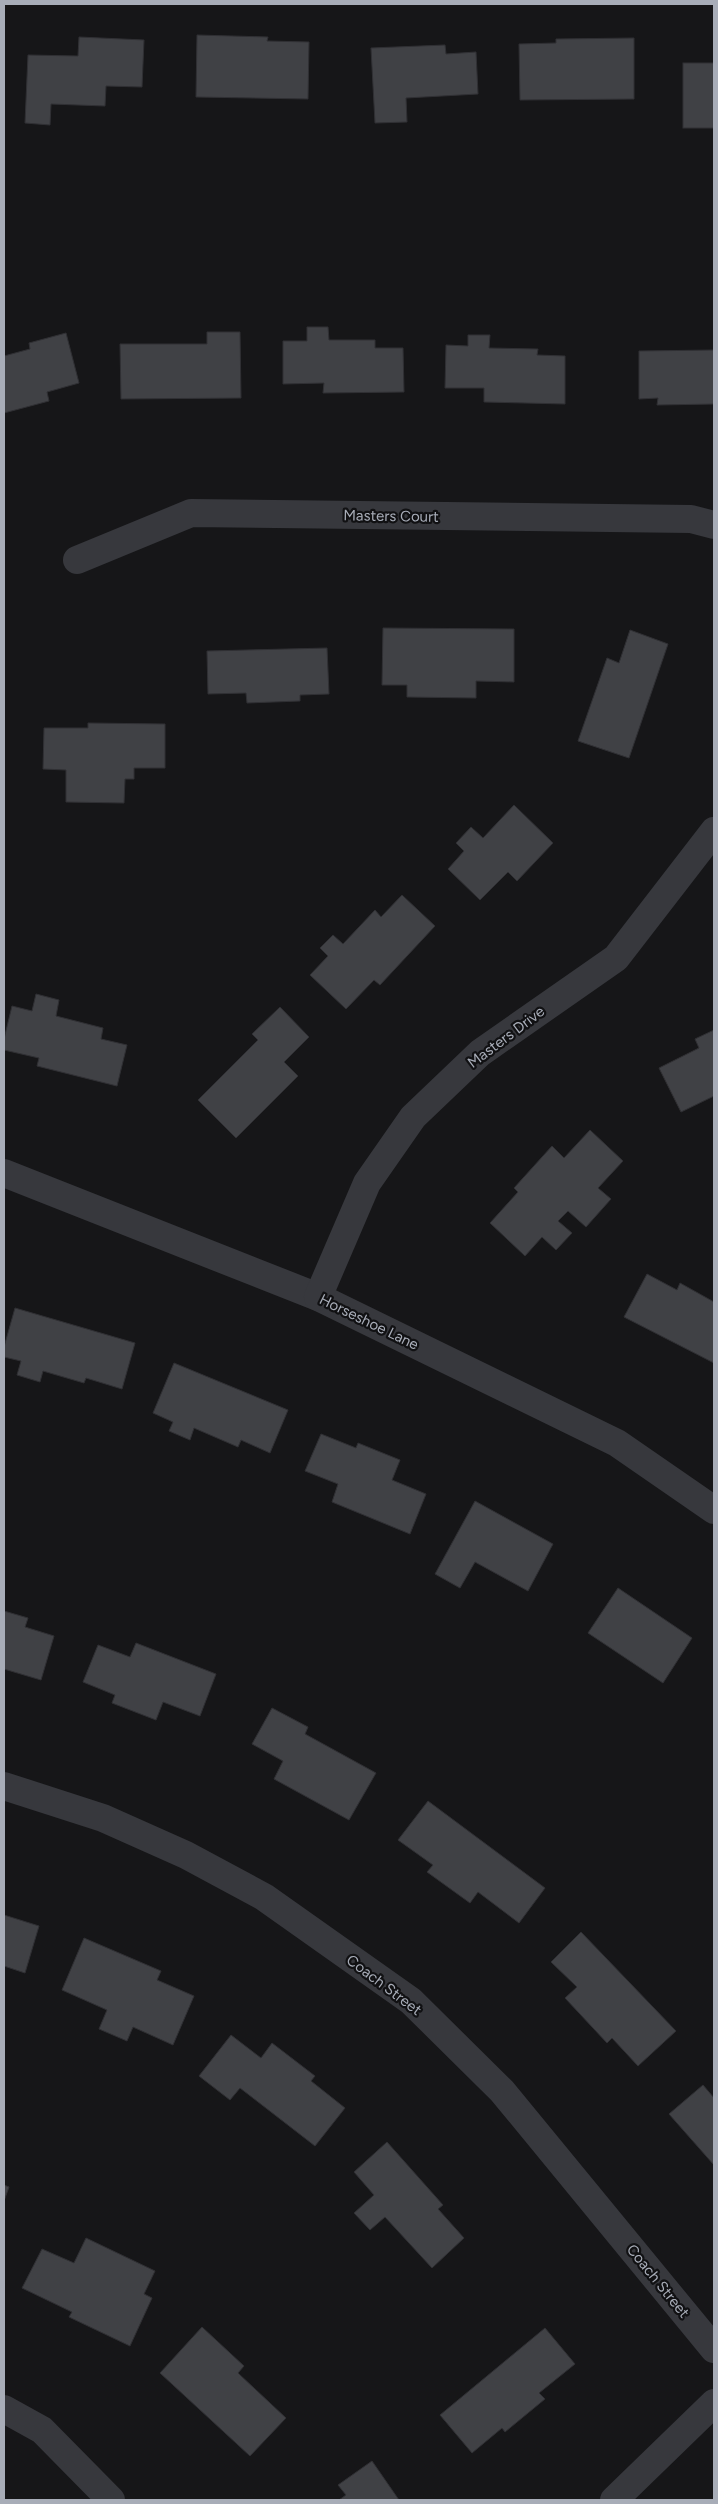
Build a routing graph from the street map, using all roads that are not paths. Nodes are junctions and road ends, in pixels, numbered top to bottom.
1 (714, 525) edge
2 (77, 560) dead end
3 (714, 831) edge
4 (4, 1173) edge
5 (318, 1297) junction
6 (714, 1510) edge
7 (4, 1786) edge
8 (714, 2349) edge
9 (714, 2403) edge
10 (4, 2409) edge
11 (111, 2500) edge
12 (614, 2500) edge

1 - 2 street, Masters Court
3 - 5 street, Masters Drive
4 - 5 street, Horseshoe Lane
5 - 6 street, Horseshoe Lane
7 - 8 street, Coach Street
9 - 12 street
10 - 11 street

